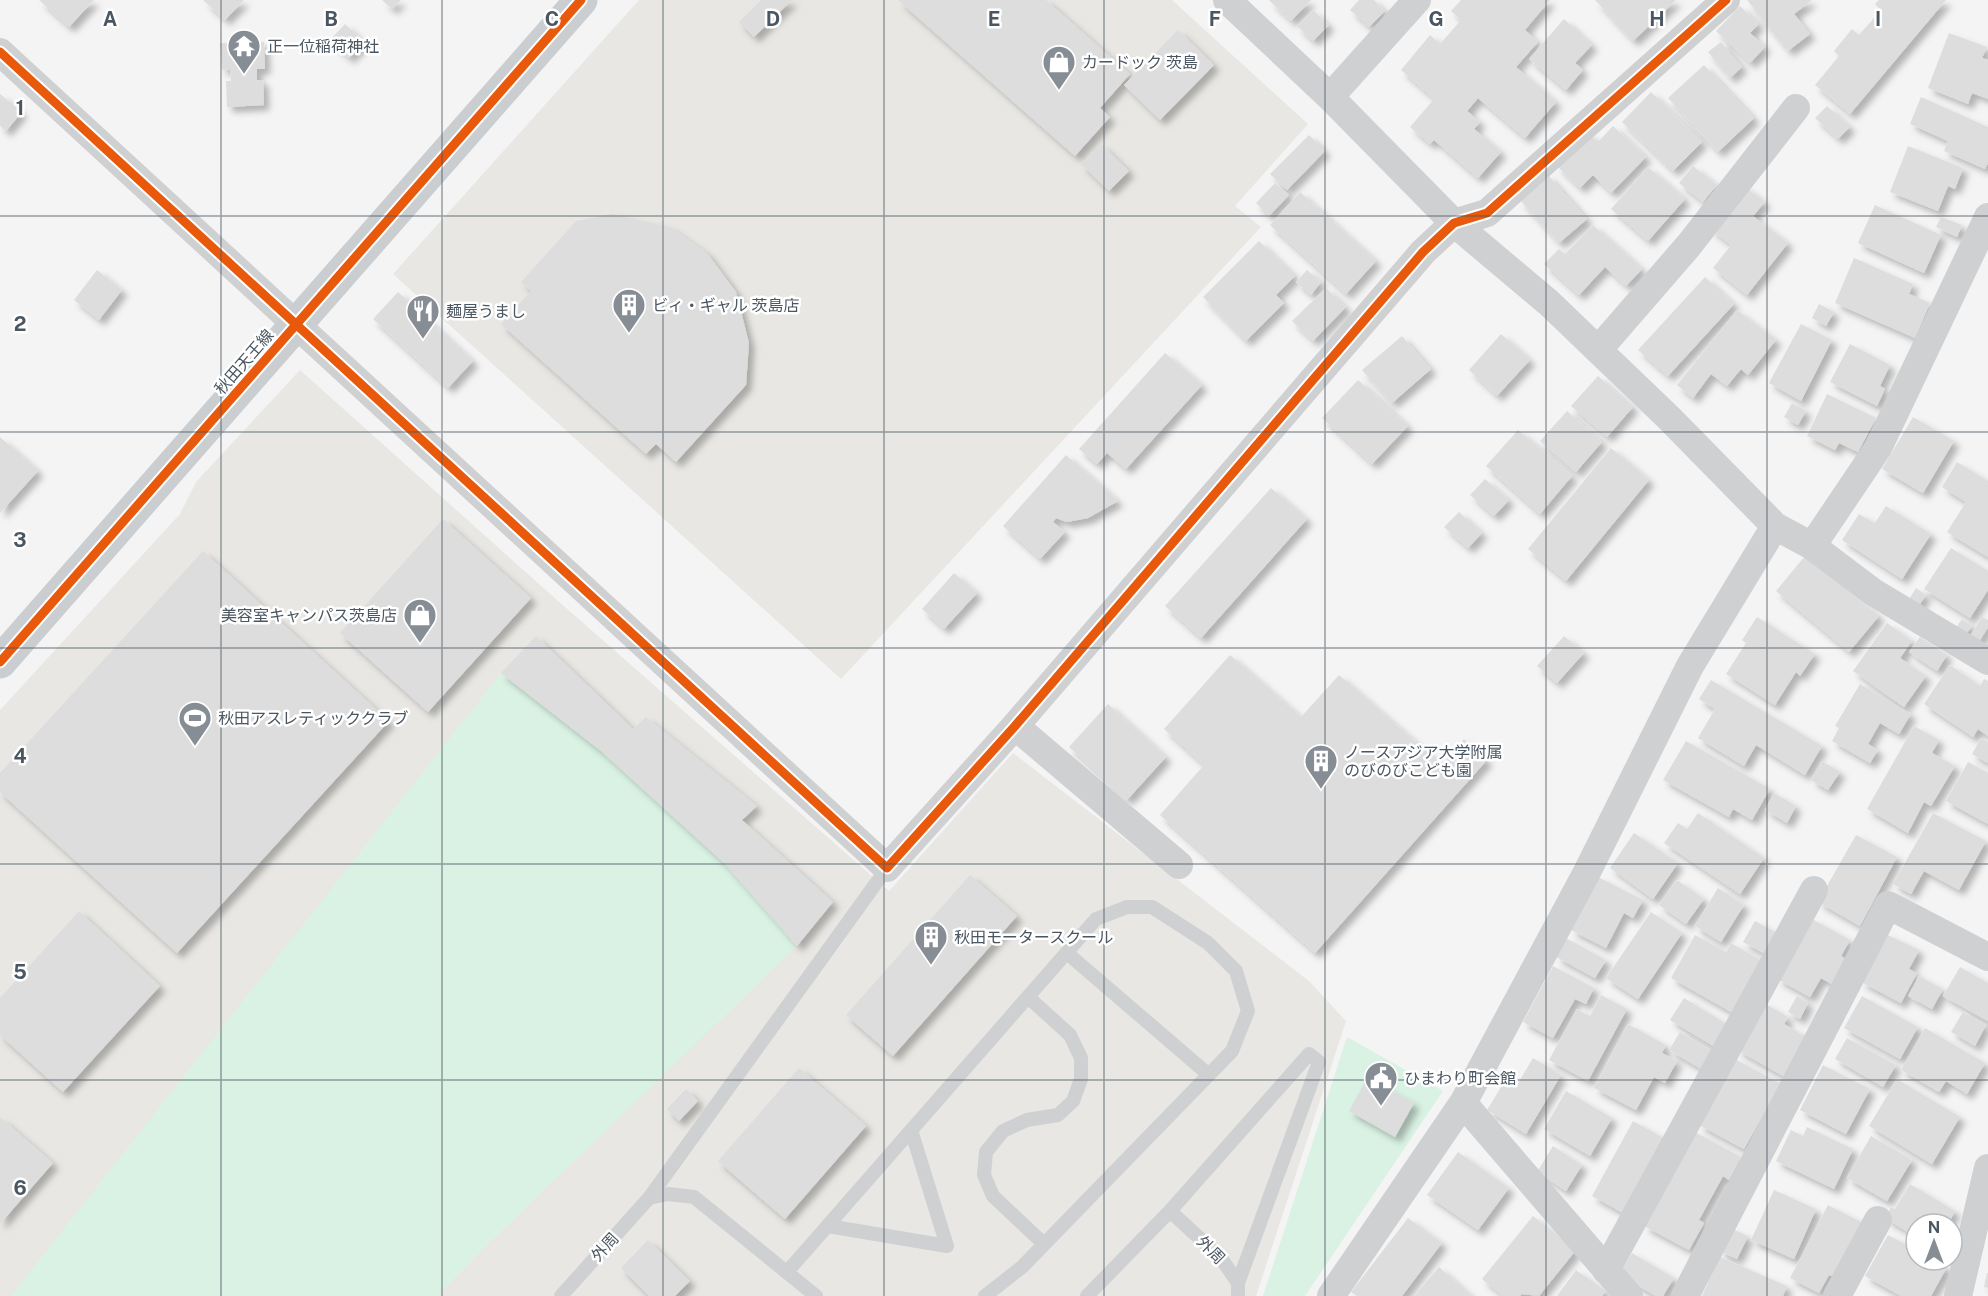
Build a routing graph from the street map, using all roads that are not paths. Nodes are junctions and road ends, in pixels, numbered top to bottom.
1 (581, 0) edge
2 (1227, 0) edge
3 (1417, 0) edge
4 (1726, 0) edge
5 (0, 52) edge
6 (1330, 97) junction
7 (1796, 108) dead end
8 (1454, 223) junction
9 (1987, 225) edge
10 (297, 325) junction
11 (1599, 350) junction
12 (1775, 526) junction
13 (1812, 546) junction
14 (1988, 661) edge
15 (0, 662) edge
16 (1015, 726) junction
17 (1179, 865) dead end
18 (887, 868) junction
19 (1814, 890) dead end
20 (1067, 953) junction
21 (1988, 957) edge
22 (1028, 997) junction
23 (1209, 1075) junction
24 (1462, 1103) junction
25 (911, 1130) junction
26 (1988, 1168) edge
27 (649, 1198) junction
28 (1170, 1211) junction
29 (1878, 1220) dead end
30 (828, 1226) junction
31 (1044, 1245) junction
32 (1606, 1270) junction
33 (787, 1272) junction
34 (1238, 1290) edge
35 (567, 1293) edge
36 (816, 1296) edge
37 (985, 1296) edge
38 (1087, 1296) edge
39 (1331, 1296) edge
40 (1629, 1296) edge
41 (1685, 1296) edge
42 (1837, 1296) edge
43 (1958, 1296) edge

1 - 10 main road, 秋田天王線
2 - 6 street
3 - 6 street
4 - 8 street
5 - 10 street
6 - 8 street
7 - 11 street
8 - 11 street
8 - 16 street
9 - 13 street
10 - 15 main road, 秋田天王線
10 - 18 street
11 - 12 street
12 - 13 street
12 - 24 street
13 - 14 street
16 - 17 street
16 - 18 street
18 - 27 lane, 外周
19 - 32 street
20 - 22 lane
20 - 23 lane
20 - 23 lane
21 - 41 street
22 - 25 lane
22 - 31 lane
23 - 31 lane
24 - 32 street
24 - 39 street
25 - 30 lane
25 - 30 lane
26 - 43 street
27 - 33 lane
27 - 35 lane, 外周
28 - 34 lane, 外周
28 - 34 lane
28 - 38 lane
29 - 42 street
30 - 33 lane
31 - 37 lane
32 - 40 street
33 - 36 lane

